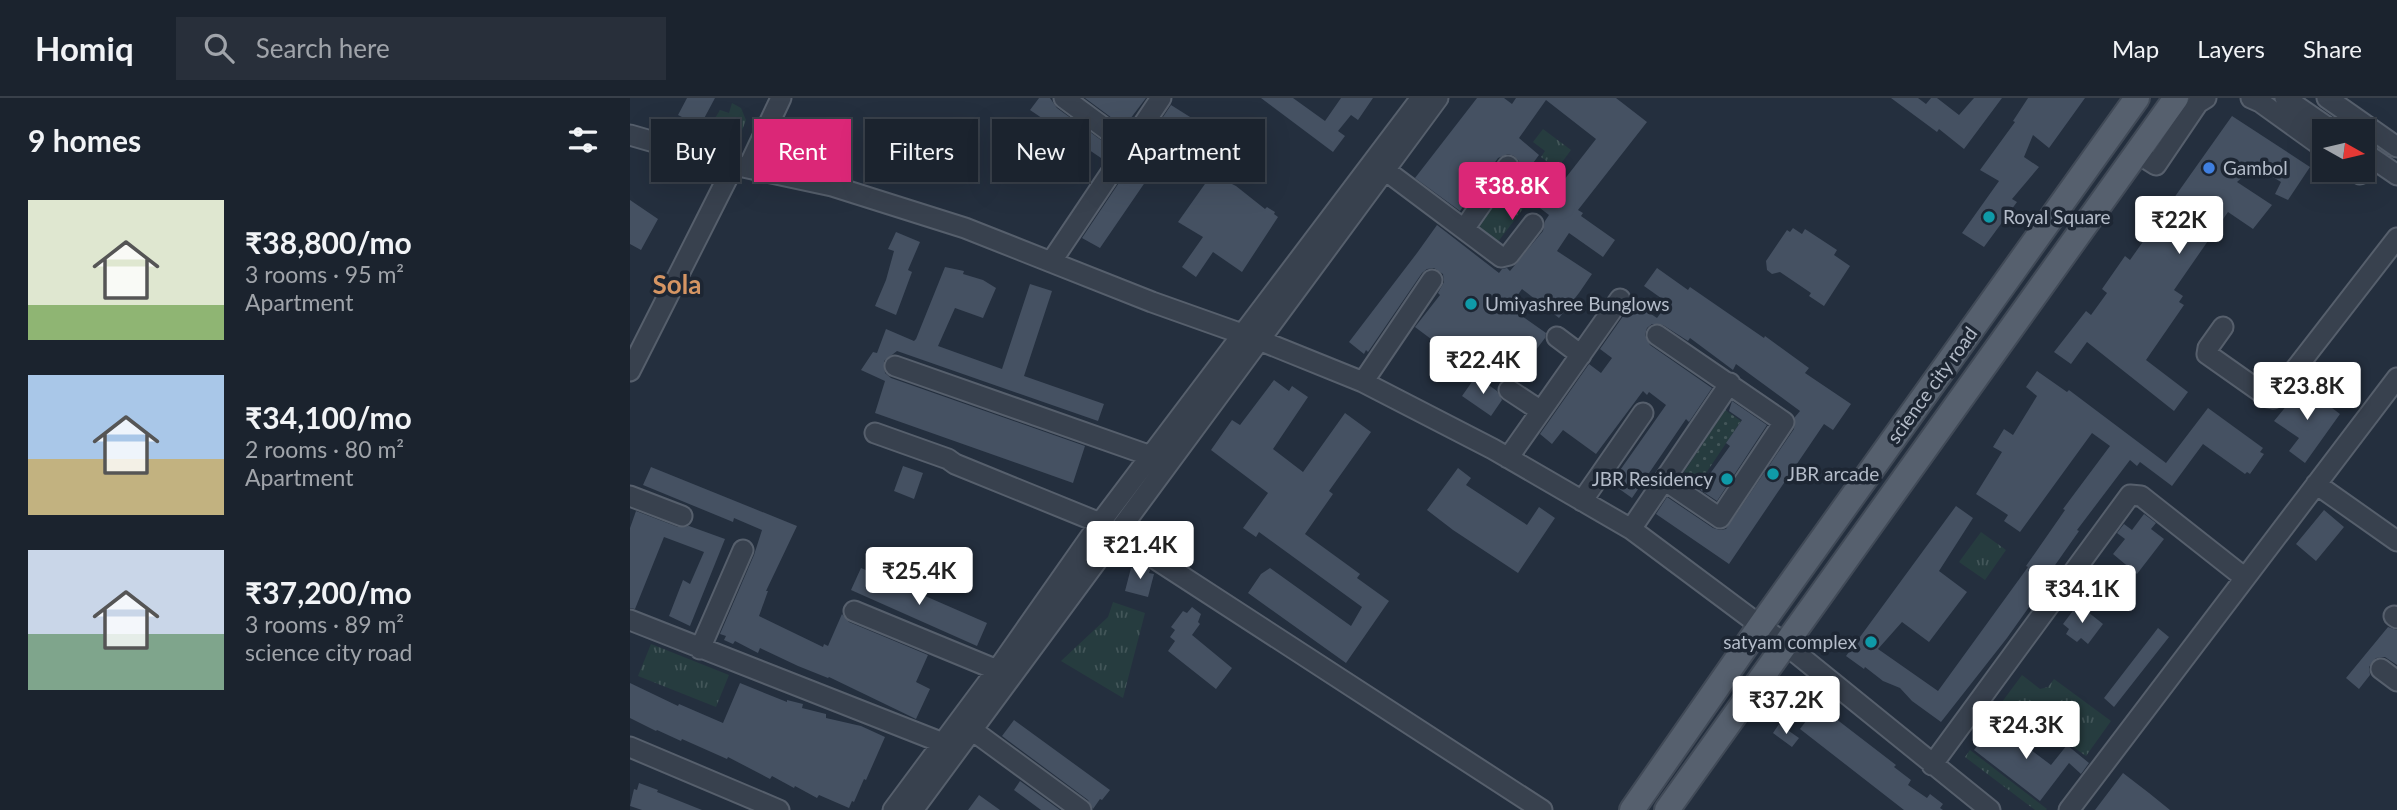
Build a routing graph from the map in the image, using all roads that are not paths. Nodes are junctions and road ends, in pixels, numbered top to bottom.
1 (781, 98) edge
2 (1065, 98) edge
3 (1161, 98) edge
4 (1421, 98) edge
5 (1438, 98) edge
6 (2137, 98) edge
7 (2176, 98) edge
8 (2206, 98) edge
9 (2250, 98) edge
10 (2285, 98) edge
11 (2327, 98) edge
12 (1147, 119) edge
13 (2316, 119) edge
14 (1103, 126) edge
15 (630, 135) edge
16 (2312, 139) edge
17 (2397, 147) edge
18 (2137, 153) junction
19 (2375, 160) edge
20 (1508, 166) dead end
21 (741, 167) junction
22 (1385, 170) junction
23 (2397, 175) edge
24 (1105, 182) edge
25 (1533, 224) dead end
26 (1464, 229) junction
27 (2397, 238) edge
28 (1051, 262) junction
29 (1432, 280) dead end
30 (1620, 299) dead end
31 (2223, 327) dead end
32 (1657, 335) dead end
33 (1557, 337) dead end
34 (1250, 338) junction
35 (1581, 355) junction
36 (895, 366) dead end
37 (630, 371) edge
38 (2397, 378) edge
39 (1363, 382) junction
40 (1730, 383) junction
41 (1510, 390) dead end
42 (1541, 411) junction
43 (1643, 414) dead end
44 (875, 433) dead end
45 (1150, 456) junction
46 (1508, 458) junction
47 (1664, 480) junction
48 (2316, 484) junction
49 (630, 496) edge
50 (1582, 501) junction
51 (682, 516) dead end
52 (1108, 528) junction
53 (1631, 529) junction
54 (2397, 541) edge
55 (743, 550) dead end
56 (2245, 579) junction
57 (854, 611) dead end
58 (630, 620) edge
59 (1760, 626) junction
60 (1785, 644) junction
61 (700, 649) junction
62 (2381, 669) dead end
63 (997, 670) junction
64 (2397, 681) edge
65 (972, 730) junction
66 (943, 743) junction
67 (630, 747) edge
68 (1932, 765) junction
69 (779, 810) edge
70 (893, 810) edge
71 (913, 810) edge
72 (1081, 810) edge
73 (1542, 810) edge
74 (1632, 810) edge
75 (1667, 810) edge
76 (1990, 810) edge
77 (2069, 810) edge

1 - 21 street
2 - 14 street
3 - 12 street
4 - 34 street
5 - 22 street
6 - 59 main road, science city road
7 - 18 main road
8 - 18 street
9 - 16 street
10 - 13 street
11 - 17 street
15 - 21 street
18 - 60 main road
19 - 23 street
20 - 26 street
21 - 28 street
21 - 37 street
22 - 26 street
22 - 34 street
24 - 28 street
25 - 26 street
27 - 31 street
28 - 34 street
29 - 39 street
30 - 35 street
32 - 40 street
33 - 35 street
34 - 39 street
34 - 45 street
34 - 52 street
35 - 42 street
36 - 45 street
38 - 48 street
39 - 46 street
40 - 47 street
40 - 47 street
41 - 42 street
42 - 46 street
43 - 50 street
44 - 52 street
45 - 52 street
46 - 50 street
47 - 53 street
48 - 54 street
48 - 56 street
49 - 51 street
50 - 53 street
52 - 63 street
52 - 65 street
52 - 73 street
53 - 59 street
55 - 61 street
56 - 68 street
56 - 77 street
57 - 63 street
58 - 61 street
59 - 60 street
59 - 74 main road, science city road
60 - 68 street
60 - 75 main road
61 - 66 street
62 - 64 street
63 - 66 street
65 - 71 street
65 - 72 street
66 - 70 street
67 - 69 street
68 - 76 street

